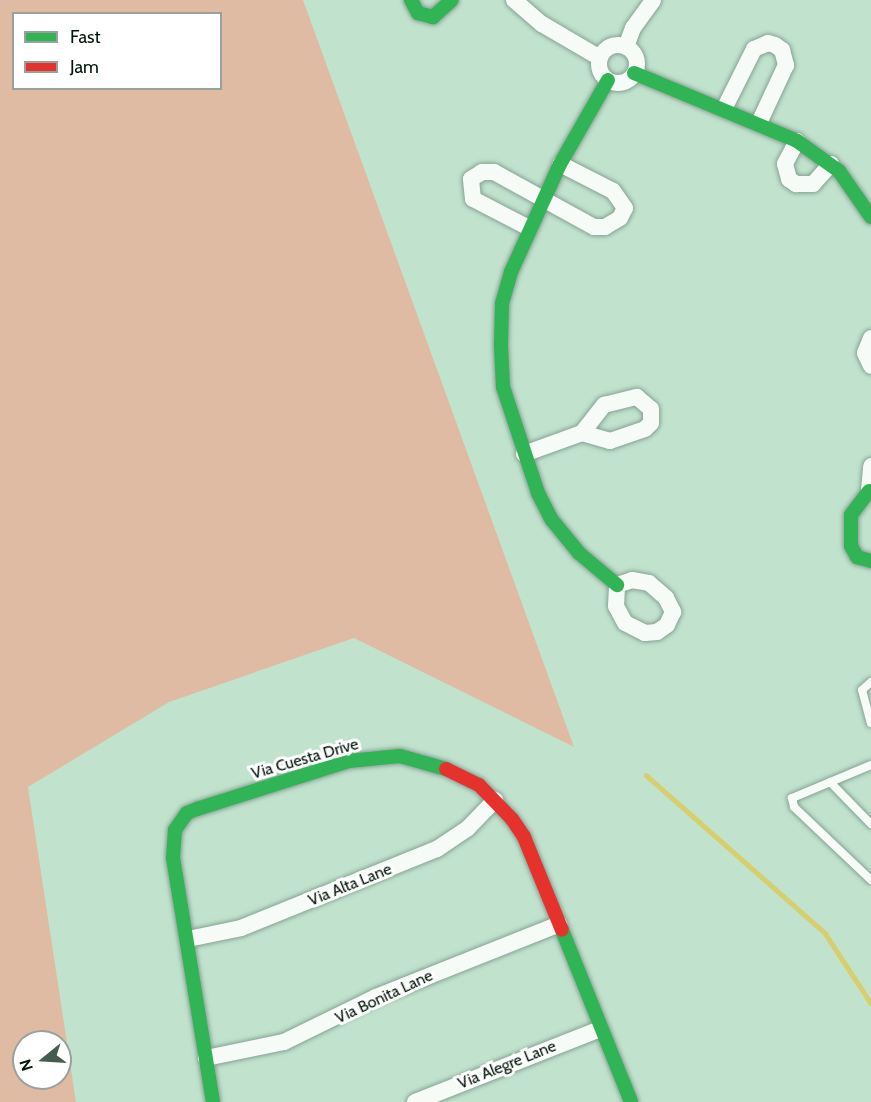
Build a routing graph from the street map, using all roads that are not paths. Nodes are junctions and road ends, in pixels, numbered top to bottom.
1 (411, 0) edge
2 (452, 0) edge
3 (514, 0) edge
4 (653, 0) edge
5 (626, 46) junction
6 (600, 58) junction
7 (634, 73) junction
8 (608, 80) junction
9 (725, 107) junction
10 (759, 123) junction
11 (797, 141) junction
12 (560, 164) junction
13 (831, 164) junction
14 (544, 198) junction
15 (871, 217) edge
16 (529, 228) junction
17 (871, 338) edge
18 (871, 366) edge
19 (582, 433) dead end
20 (524, 454) junction
21 (871, 466) edge
22 (870, 493) edge
23 (871, 561) edge
24 (617, 585) dead end
25 (871, 682) edge
26 (871, 723) edge
27 (871, 765) edge
28 (830, 782) junction
29 (495, 800) junction
30 (871, 824) edge
31 (871, 880) edge
32 (559, 924) junction
33 (188, 939) junction
34 (600, 1029) junction
35 (206, 1058) junction
36 (213, 1102) edge
37 (415, 1102) edge
38 (631, 1102) edge

1 - 2 street
3 - 6 street
4 - 5 street
5 - 6 street
5 - 7 street
6 - 8 street
7 - 8 street
7 - 9 street
8 - 12 street
9 - 10 street
9 - 10 street
10 - 11 street
11 - 13 street
11 - 13 street
12 - 14 street
12 - 14 street
13 - 15 street
14 - 16 street
14 - 16 street
16 - 20 street
17 - 18 street
19 - 20 street
20 - 24 street
21 - 22 street
22 - 23 street
25 - 26 lane
27 - 28 lane
28 - 30 lane
28 - 31 lane
29 - 32 street, Via Cuesta Drive
29 - 33 street, Via Alta Lane
29 - 33 street, Via Cuesta Drive
32 - 34 street, Via Cuesta Drive
32 - 35 street, Via Bonita Lane
33 - 35 street, Via Cuesta Drive
34 - 37 street, Via Alegre Lane
34 - 38 street, Via Cuesta Drive
35 - 36 street, Via Cuesta Drive

